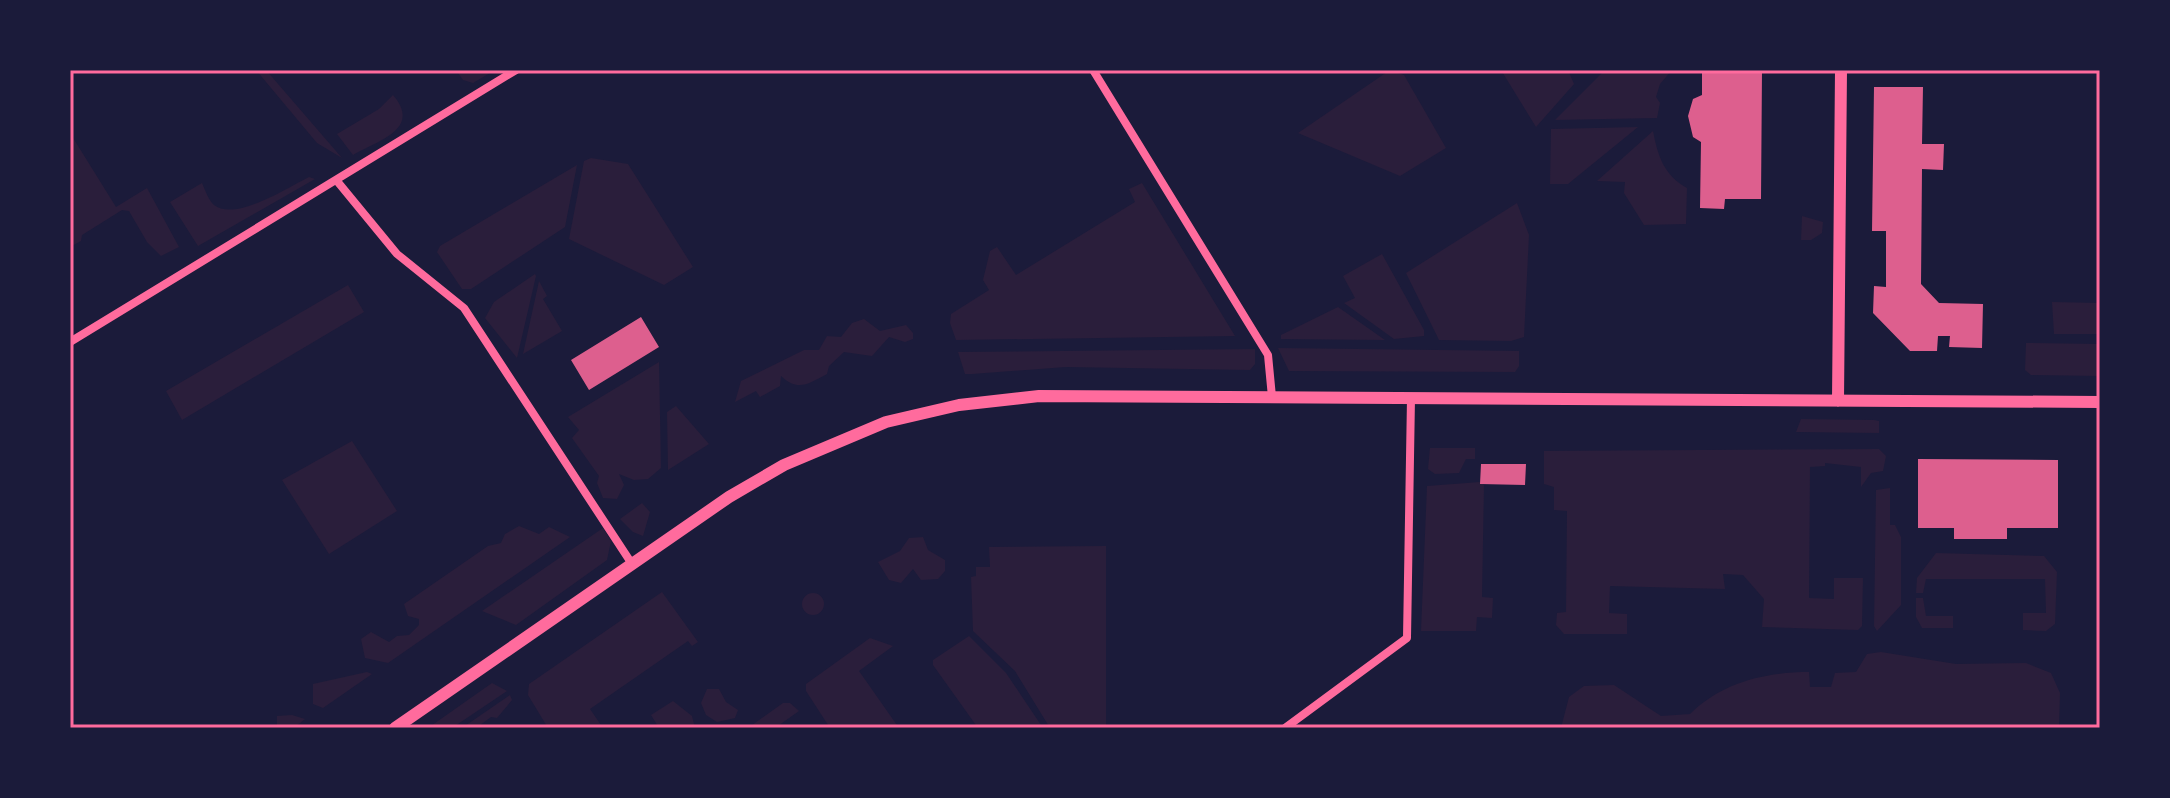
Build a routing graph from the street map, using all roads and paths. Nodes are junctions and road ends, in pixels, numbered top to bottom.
1 (516, 70) edge
2 (1093, 70) edge
3 (1841, 70) edge
4 (337, 181) junction
5 (70, 342) edge
6 (1272, 397) junction
7 (1411, 398) junction
8 (1838, 401) junction
9 (2100, 402) edge
10 (632, 564) junction
11 (395, 728) edge
12 (1285, 728) edge

1 - 4 street
2 - 6 street
3 - 8 main road
4 - 5 street
4 - 10 street
6 - 7 main road
6 - 10 main road
7 - 8 main road
7 - 12 street
8 - 9 main road
10 - 11 main road

